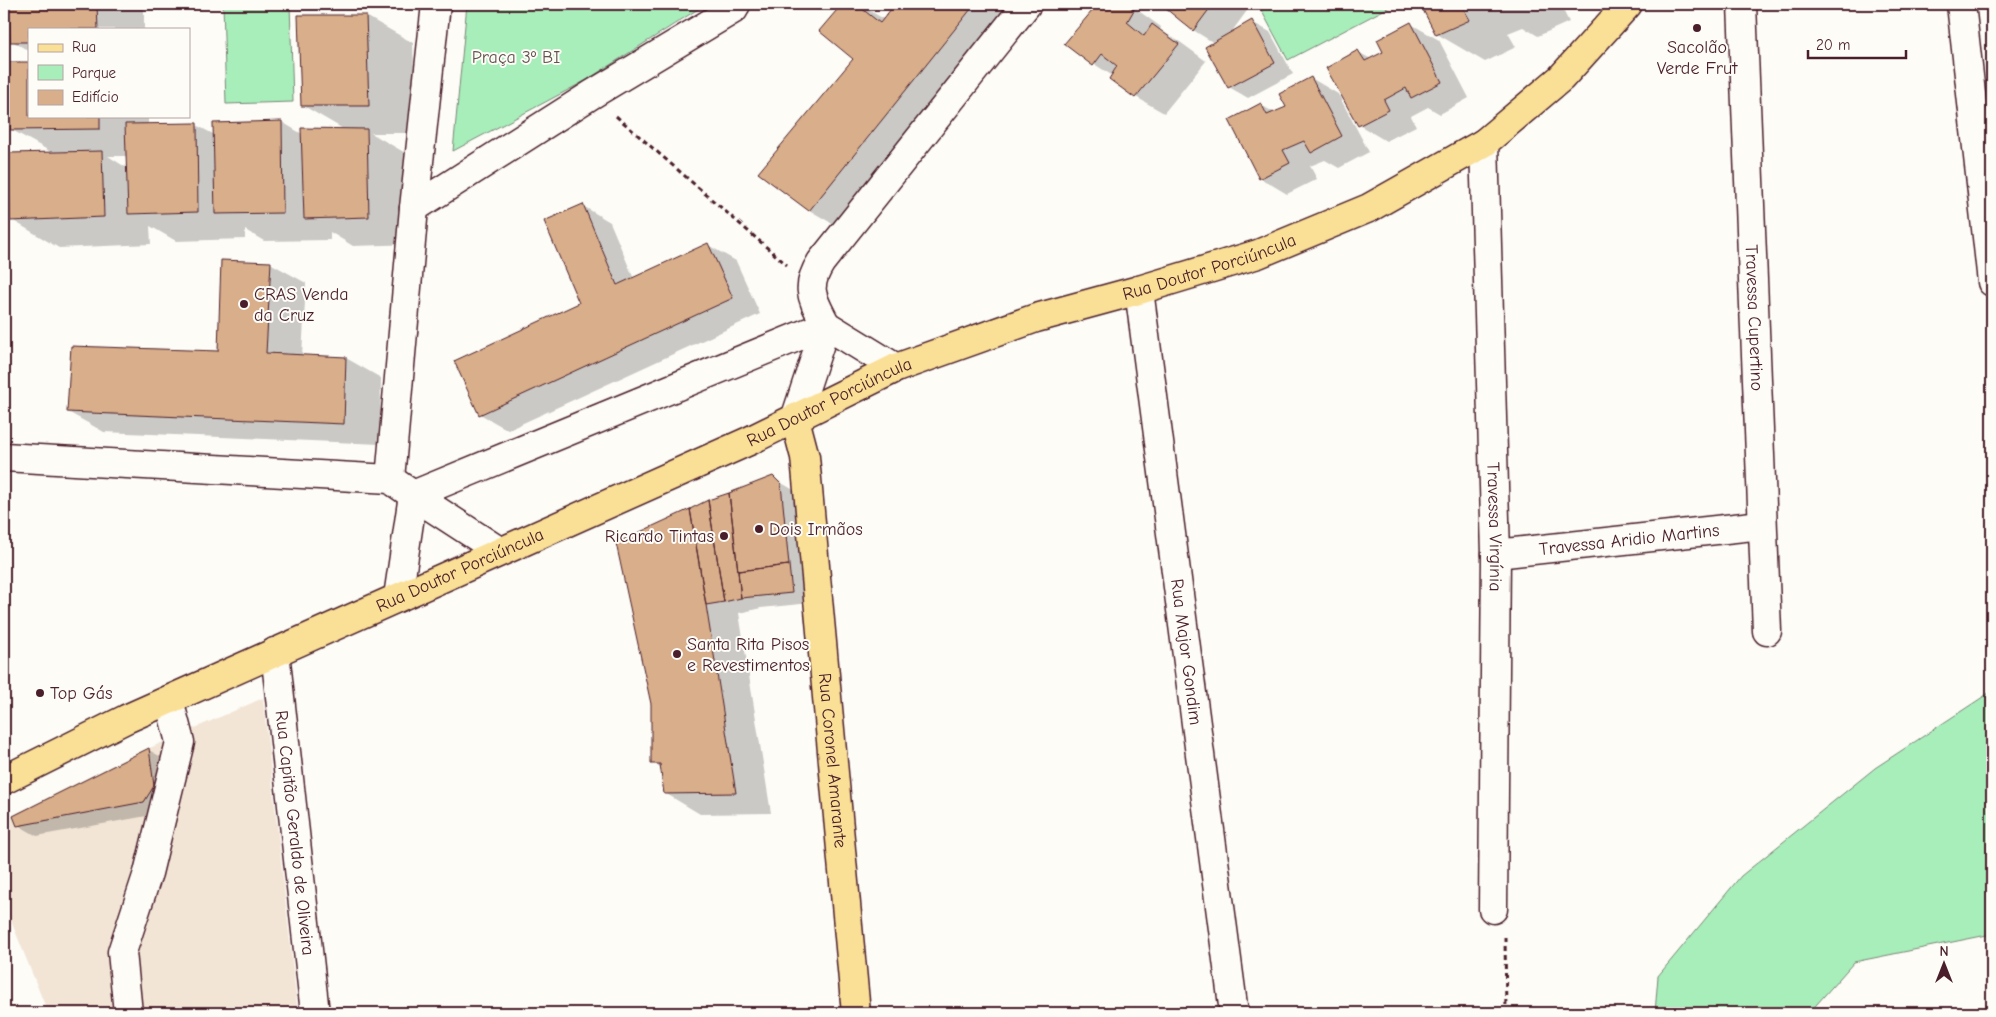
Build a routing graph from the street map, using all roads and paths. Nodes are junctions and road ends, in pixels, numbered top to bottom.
1 (436, 4) edge
2 (736, 4) edge
3 (1027, 4) edge
4 (1628, 4) edge
5 (1742, 4) edge
6 (1961, 4) edge
7 (591, 95) junction
8 (1484, 143) junction
9 (414, 208) junction
10 (1992, 282) edge
11 (810, 286) junction
12 (1140, 290) junction
13 (826, 325) junction
14 (896, 368) junction
15 (796, 419) junction
16 (4, 457) edge
17 (390, 479) junction
18 (414, 495) junction
19 (1762, 525) junction
20 (499, 551) junction
21 (1496, 554) junction
22 (398, 597) junction
23 (1767, 631) dead end
24 (275, 652) junction
25 (169, 700) junction
26 (4, 780) edge
27 (1493, 910) dead end
28 (128, 1013) edge
29 (315, 1013) edge
30 (856, 1013) edge
31 (1234, 1013) edge

1 - 9 street
2 - 7 street
3 - 11 street
4 - 8 main road, Rua Doutor Porciúncula
5 - 19 street, Travessa Cupertino
6 - 10 street
7 - 9 street
7 - 11 path
8 - 12 main road, Rua Doutor Porciúncula
8 - 21 street, Travessa Virgínia
9 - 17 street
11 - 13 street
12 - 14 main road, Rua Doutor Porciúncula
12 - 31 street, Rua Major Gondim
13 - 14 street
13 - 15 street
13 - 18 street
14 - 15 main road, Rua Doutor Porciúncula
15 - 20 main road, Rua Doutor Porciúncula
15 - 30 main road, Rua Coronel Amarante
16 - 17 street
17 - 18 street
18 - 20 street
18 - 22 street
19 - 21 street, Travessa Aridio Martins
19 - 23 street, Travessa Cupertino
20 - 22 main road, Rua Doutor Porciúncula
21 - 27 street, Travessa Virgínia
22 - 24 main road, Rua Doutor Porciúncula
24 - 25 main road, Rua Doutor Porciúncula
24 - 29 street, Rua Capitão Geraldo de Oliveira
25 - 26 main road, Rua Doutor Porciúncula
25 - 28 street

